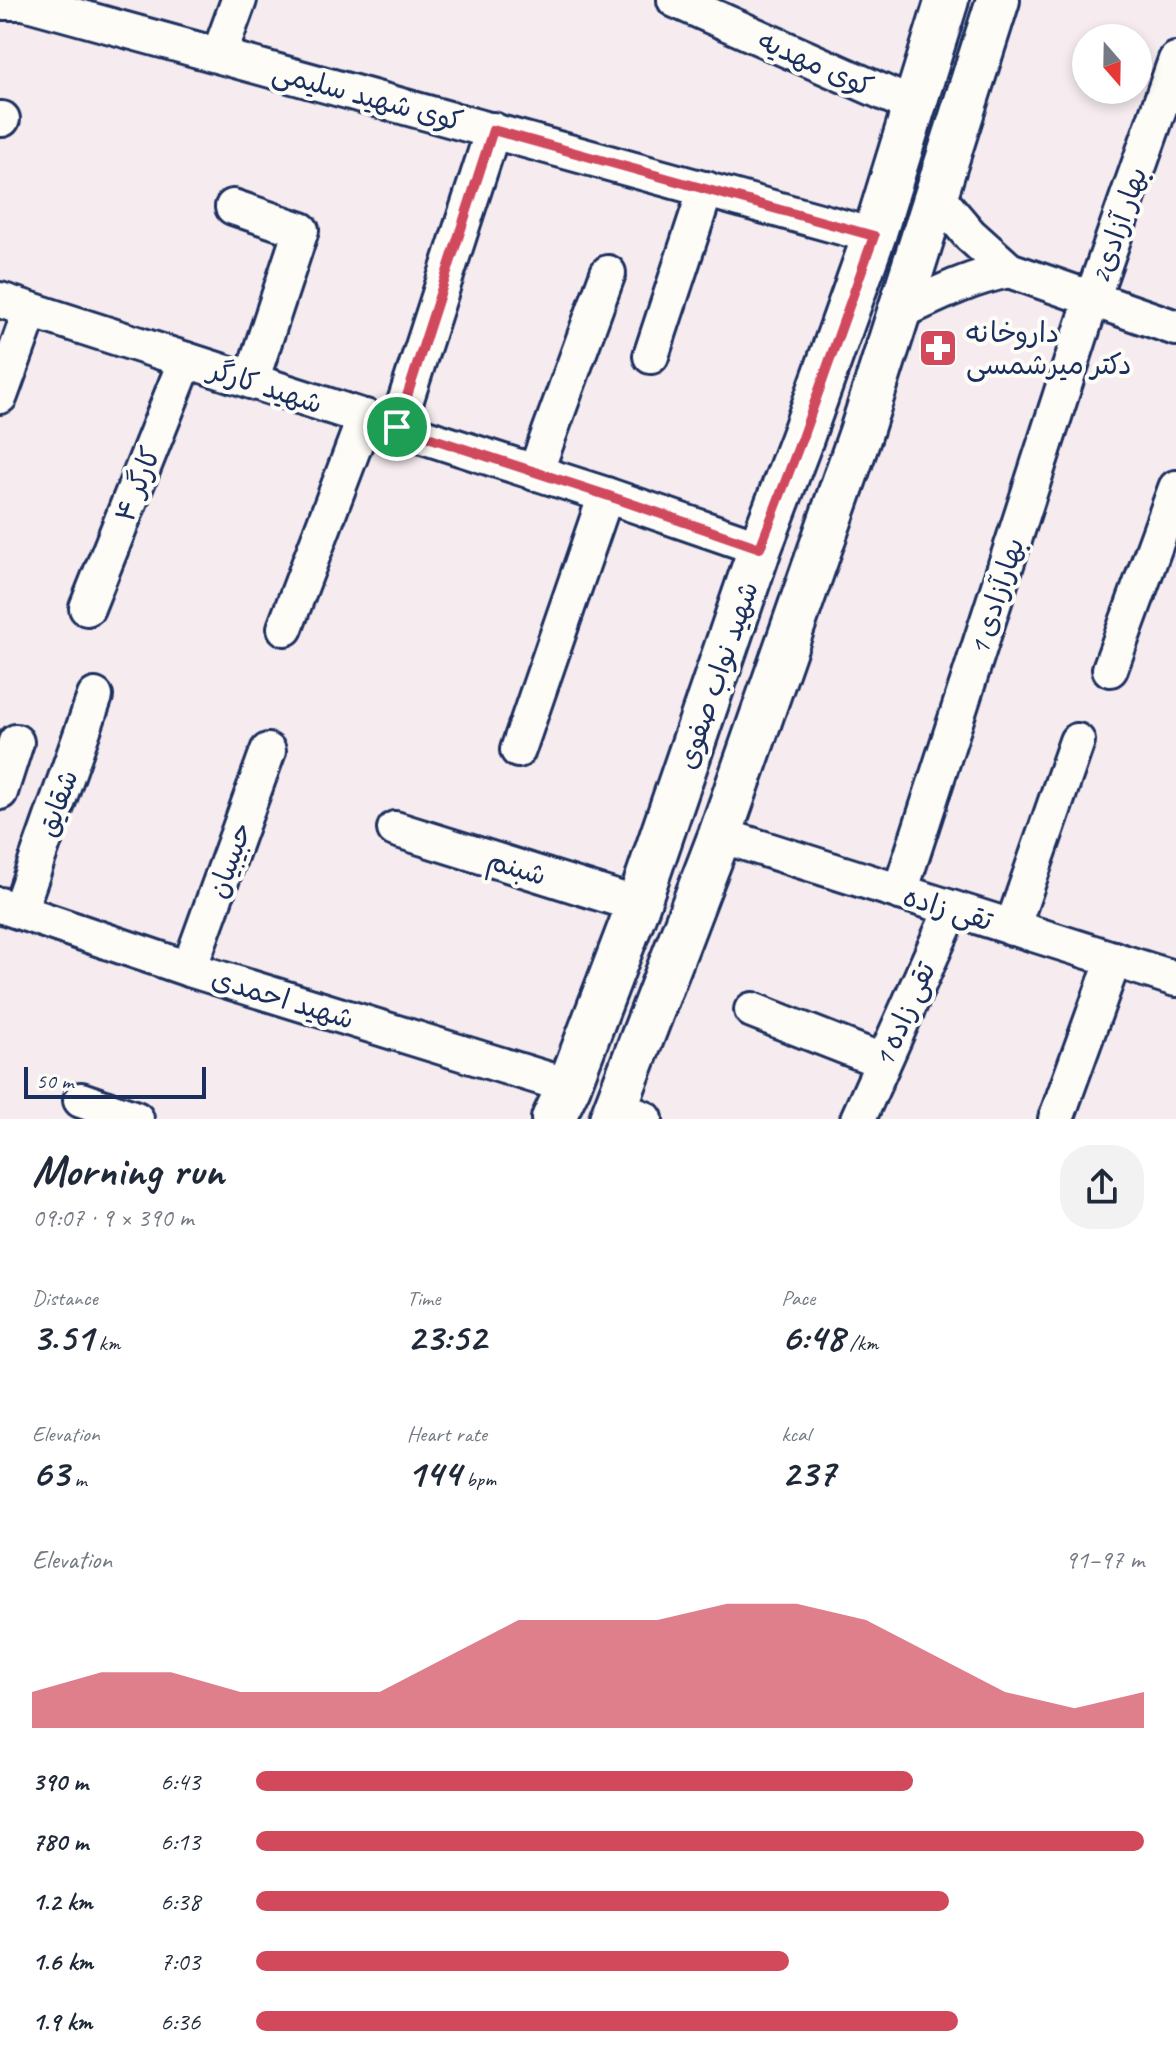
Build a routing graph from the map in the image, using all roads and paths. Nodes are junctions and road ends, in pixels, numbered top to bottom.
1 (239, 0) edge
2 (675, 0) edge
3 (947, 0) edge
4 (998, 0) edge
5 (2, 7) edge
6 (219, 55) junction
7 (1176, 60) edge
8 (914, 106) junction
9 (493, 130) junction
10 (706, 189) junction
11 (936, 195) junction
12 (233, 207) dead end
13 (874, 236) junction
14 (1009, 270) junction
15 (608, 273) dead end
16 (1092, 299) junction
17 (16, 305) edge
18 (900, 312) junction
19 (1176, 328) edge
20 (651, 356) dead end
21 (186, 360) junction
22 (251, 381) junction
23 (0, 396) edge
24 (365, 417) junction
25 (397, 427) junction
26 (535, 473) junction
27 (1176, 488) edge
28 (606, 495) junction
29 (760, 548) junction
30 (87, 608) dead end
31 (285, 628) dead end
32 (1110, 669) dead end
33 (95, 696) dead end
34 (1077, 741) dead end
35 (16, 742) dead end
36 (518, 750) dead end
37 (268, 751) dead end
38 (0, 792) edge
39 (395, 829) dead end
40 (720, 835) junction
41 (900, 892) junction
42 (638, 905) junction
43 (9, 908) edge
44 (952, 909) junction
45 (1012, 928) junction
46 (1114, 959) junction
47 (189, 969) junction
48 (1176, 979) edge
49 (752, 1010) dead end
50 (882, 1061) junction
51 (81, 1100) dead end
52 (561, 1102) edge
53 (624, 1115) edge
54 (136, 1119) edge
55 (858, 1119) edge
56 (1056, 1119) edge

1 - 6 street
2 - 8 street, کوی مهدیه
3 - 8 main road, شهید نواب صفوی
4 - 11 main road, شهید نواب صفوی
5 - 6 street, کوی شهید سلیمی
6 - 9 street, کوی شهید سلیمی
7 - 16 street, بهار آزادی2
8 - 13 main road, شهید نواب صفوی
9 - 10 street, کوی شهید سلیمی
9 - 25 street
10 - 13 street, کوی شهید سلیمی
10 - 20 street
11 - 14 street
11 - 18 main road, شهید نواب صفوی
12 - 22 street
13 - 29 main road, شهید نواب صفوی
14 - 16 street
14 - 18 street
15 - 26 street
16 - 19 street
16 - 41 street, بهارآزادی 1
17 - 21 street, شهید کارگر
17 - 23 street
18 - 40 main road, شهید نواب صفوی
21 - 22 street, شهید کارگر
21 - 30 street, کارگر ۴
22 - 24 street, شهید کارگر
24 - 25 street, شهید کارگر
24 - 31 street
25 - 26 street, شهید کارگر
26 - 28 street, شهید کارگر
27 - 32 street
28 - 29 street, شهید کارگر
28 - 36 street
29 - 42 main road, شهید نواب صفوی
33 - 43 street, شقایق
34 - 45 street
35 - 38 street
37 - 47 street, حبیبیان
39 - 42 street, شبنم
40 - 41 street, تقی زاده
40 - 53 main road, شهید نواب صفوی
41 - 44 street, تقی زاده
42 - 52 main road, شهید نواب صفوی
43 - 47 street, شهید احمدی
44 - 45 street, تقی زاده
44 - 50 street, تقی زاده 1
45 - 46 street, تقی زاده
46 - 48 street, تقی زاده
46 - 56 street
47 - 52 street, شهید احمدی
49 - 50 street
50 - 55 street, تقی زاده 1
51 - 54 street

